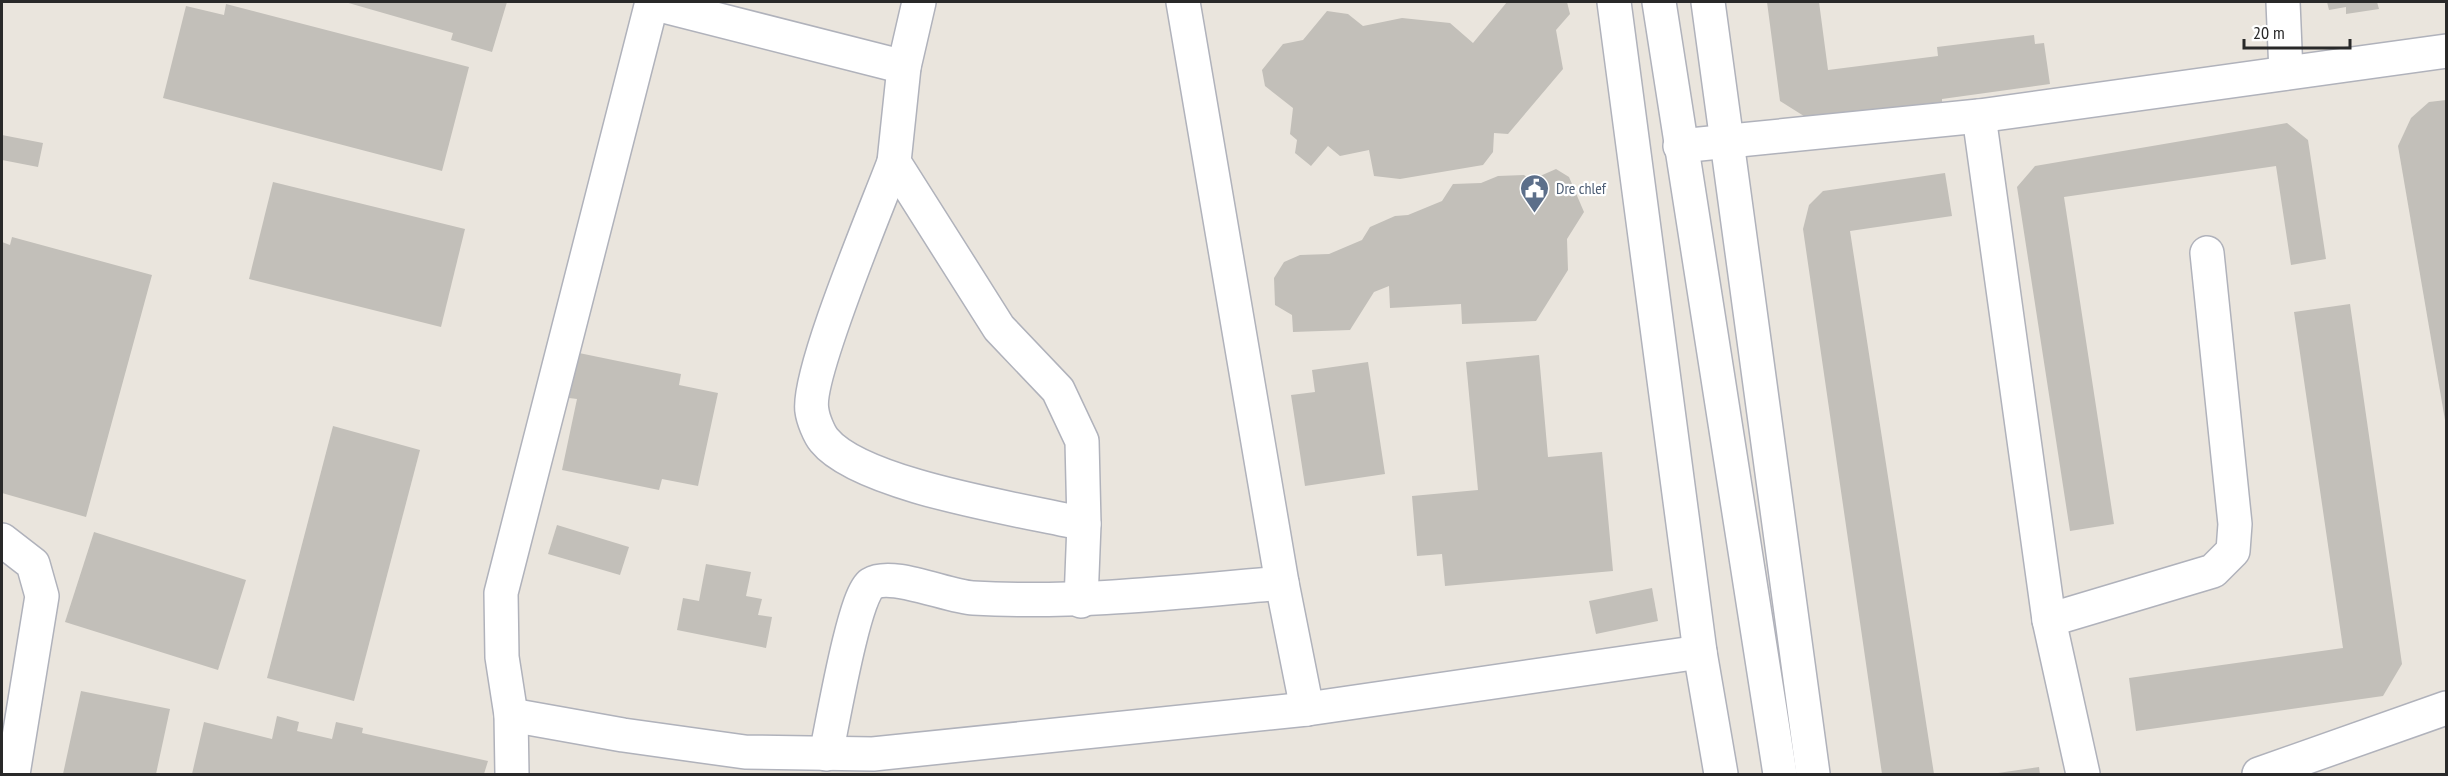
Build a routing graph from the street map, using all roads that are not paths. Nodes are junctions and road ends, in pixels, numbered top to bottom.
1 (652, 2) edge
2 (919, 2) edge
3 (1183, 2) edge
4 (1614, 2) edge
5 (1659, 2) edge
6 (1708, 2) edge
7 (2283, 2) edge
8 (2446, 51) edge
9 (904, 67) junction
10 (2286, 74) junction
11 (1979, 116) junction
12 (1728, 141) junction
13 (1680, 146) junction
14 (894, 162) junction
15 (2207, 253) dead end
16 (1084, 524) junction
17 (2, 540) edge
18 (1282, 583) junction
19 (1082, 601) junction
20 (2049, 620) junction
21 (1700, 652) junction
22 (2446, 708) edge
23 (1307, 710) junction
24 (511, 715) junction
25 (826, 754) junction
26 (13, 774) edge
27 (512, 774) edge
28 (1721, 774) edge
29 (1780, 774) edge
30 (1813, 774) edge
31 (2083, 774) edge
32 (2259, 774) edge

1 - 9 street
1 - 24 street
2 - 9 street
3 - 18 street
4 - 21 street
5 - 13 street
6 - 12 street
7 - 10 street
8 - 10 street
9 - 14 street
10 - 11 street
11 - 12 street
11 - 20 street
12 - 13 street
12 - 30 street
13 - 29 street
14 - 16 street
14 - 16 street
15 - 20 street
16 - 19 street
17 - 26 street
18 - 19 street
18 - 23 street
19 - 25 street
20 - 31 street
21 - 23 street
21 - 28 street
22 - 32 street
23 - 25 street
24 - 25 street
24 - 27 street

